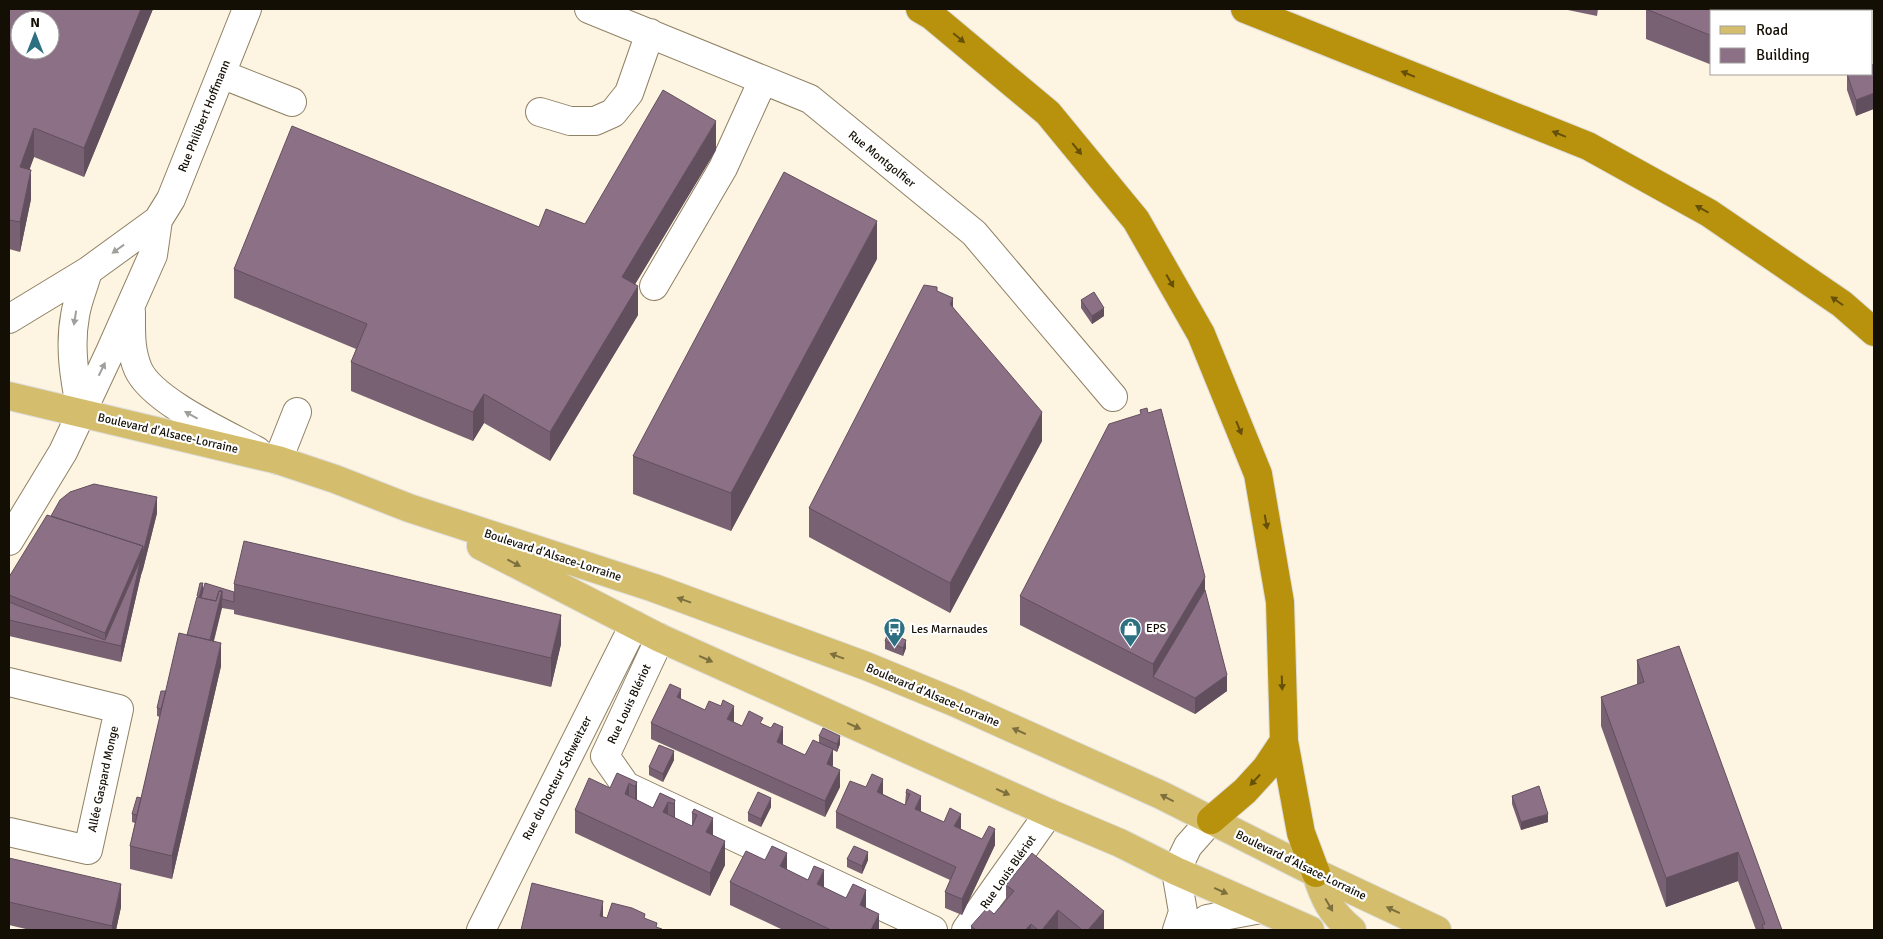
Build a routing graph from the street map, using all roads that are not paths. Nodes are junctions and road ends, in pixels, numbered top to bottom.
1 (247, 9) edge
2 (589, 9) edge
3 (920, 9) edge
4 (1245, 9) edge
5 (650, 33) junction
6 (221, 74) junction
7 (763, 80) junction
8 (292, 102) dead end
9 (540, 112) dead end
10 (158, 220) junction
11 (88, 271) junction
12 (654, 286) dead end
13 (131, 305) junction
14 (9, 319) edge
15 (1874, 332) edge
16 (9, 396) edge
17 (1112, 396) dead end
18 (81, 412) junction
19 (297, 412) dead end
20 (271, 458) junction
21 (409, 508) junction
22 (9, 541) edge
23 (634, 625) junction
24 (660, 638) junction
25 (9, 682) edge
26 (1284, 741) junction
27 (1049, 813) junction
28 (1211, 820) junction
29 (9, 832) edge
30 (1176, 871) junction
31 (1316, 873) junction
32 (1261, 909) junction
33 (481, 930) edge
34 (933, 930) edge
35 (966, 930) edge
36 (1177, 930) edge
37 (1194, 930) edge
38 (1310, 930) edge
39 (1352, 930) edge
40 (1437, 930) edge

1 - 6 street, Rue Philibert Hoffmann
2 - 5 street, Rue Montgolfier
3 -> 26 highway
15 -> 4 highway
5 - 7 street, Rue Montgolfier
5 - 9 street
6 - 8 street
6 - 10 street, Rue Philibert Hoffmann
7 - 12 street
7 - 17 street, Rue Montgolfier
10 -> 11 street, Rue Philibert Hoffmann
10 - 13 street, Rue Philibert Hoffmann
11 - 14 street, Rue Philibert Hoffmann
11 -> 18 street
18 -> 13 street, Rue Philibert Hoffmann
20 -> 13 street, Rue Philibert Hoffmann
16 - 18 main road, Boulevard d'Alsace-Lorraine
18 - 20 main road, Boulevard d'Alsace-Lorraine
18 - 22 street, Rue Philibert Hoffmann
19 - 20 street
20 - 21 main road, Boulevard d'Alsace-Lorraine
21 -> 23 main road, Boulevard d'Alsace-Lorraine
28 -> 21 main road, Boulevard d'Alsace-Lorraine
23 - 24 main road, Boulevard d'Alsace-Lorraine
23 - 33 street, Rue du Docteur Schweitzer
24 -> 27 main road, Boulevard d'Alsace-Lorraine
24 - 34 street, Rue Louis Blériot
25 - 29 street, Allée Gaspard Monge
26 -> 28 highway
26 - 31 highway
27 - 30 main road, Boulevard d'Alsace-Lorraine
27 - 35 street, Rue Louis Blériot
28 - 30 street
28 - 31 main road, Boulevard d'Alsace-Lorraine
30 -> 32 main road, Boulevard d'Alsace-Lorraine
30 - 36 street
31 -> 39 main road
40 -> 31 main road, Boulevard d'Alsace-Lorraine
32 - 37 street
32 - 38 main road, Boulevard d'Alsace-Lorraine

